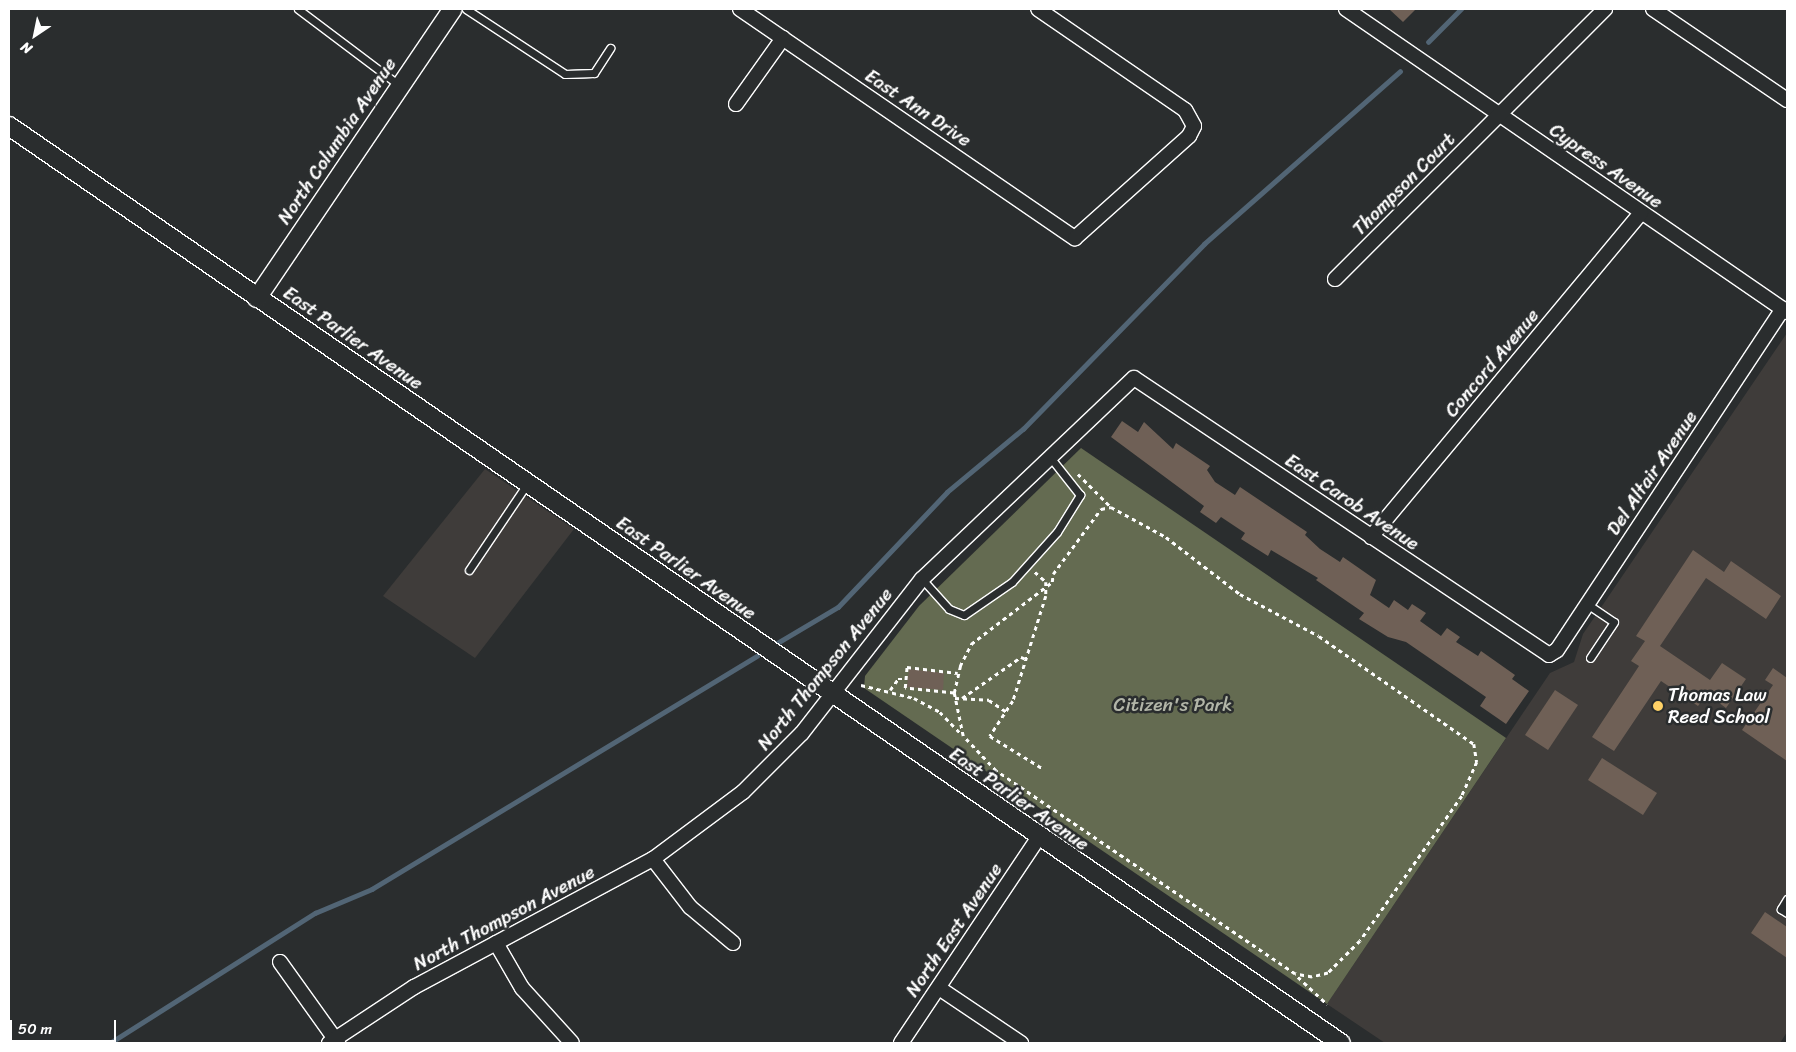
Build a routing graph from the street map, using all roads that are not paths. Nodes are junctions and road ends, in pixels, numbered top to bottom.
1 (298, 9) edge
2 (453, 9) edge
3 (466, 9) edge
4 (740, 9) edge
5 (1038, 9) edge
6 (1346, 9) edge
7 (1605, 9) edge
8 (1653, 9) edge
9 (783, 38) junction
10 (610, 48) dead end
11 (400, 86) junction
12 (1787, 100) edge
13 (736, 104) dead end
14 (1499, 115) junction
15 (9, 126) edge
16 (1641, 213) junction
17 (1335, 279) dead end
18 (257, 298) junction
19 (1785, 310) edge
20 (1134, 378) joint
21 (1050, 457) junction
22 (527, 484) junction
23 (1371, 537) junction
24 (469, 570) dead end
25 (922, 579) junction
26 (1587, 604) junction
27 (1549, 655) joint
28 (1590, 658) dead end
29 (831, 694) junction
30 (1038, 838) junction
31 (653, 859) junction
32 (1787, 899) edge
33 (1787, 914) edge
34 (496, 943) junction
35 (734, 943) dead end
36 (280, 962) dead end
37 (938, 988) junction
38 (334, 1042) edge
39 (572, 1043) edge
40 (901, 1043) edge
41 (1021, 1043) edge
42 (1341, 1043) edge

1 - 11 lane
2 - 11 street, North Columbia Avenue
3 - 10 lane
4 - 9 street, East Ann Drive
5 - 9 street, East Ann Drive
6 - 14 street, Cypress Avenue
7 - 14 street, Thompson Court
8 - 12 street
9 - 13 street
11 - 18 street, North Columbia Avenue
14 - 16 street, Cypress Avenue
14 - 17 street, Thompson Court
15 - 18 street, East Parlier Avenue
16 - 19 street, Cypress Avenue
16 - 23 street, Concord Avenue
18 - 22 street, East Parlier Avenue
19 - 26 street, Del Altair Avenue
20 - 21 street, North Thompson Avenue
20 - 23 street, East Carob Avenue
21 - 25 street, North Thompson Avenue
21 - 25 lane
22 - 24 lane
22 - 29 street, East Parlier Avenue
23 - 27 street, East Carob Avenue
25 - 29 street, North Thompson Avenue
26 - 27 street, Del Altair Avenue
26 - 28 lane
29 - 30 street, East Parlier Avenue
29 - 31 street, North Thompson Avenue
30 - 37 street, North East Avenue
30 - 42 street, East Parlier Avenue
31 - 34 street, North Thompson Avenue
31 - 35 street
32 - 33 lane
34 - 38 street, North Thompson Avenue
34 - 39 street
36 - 38 street
37 - 40 street, North East Avenue
37 - 41 street

